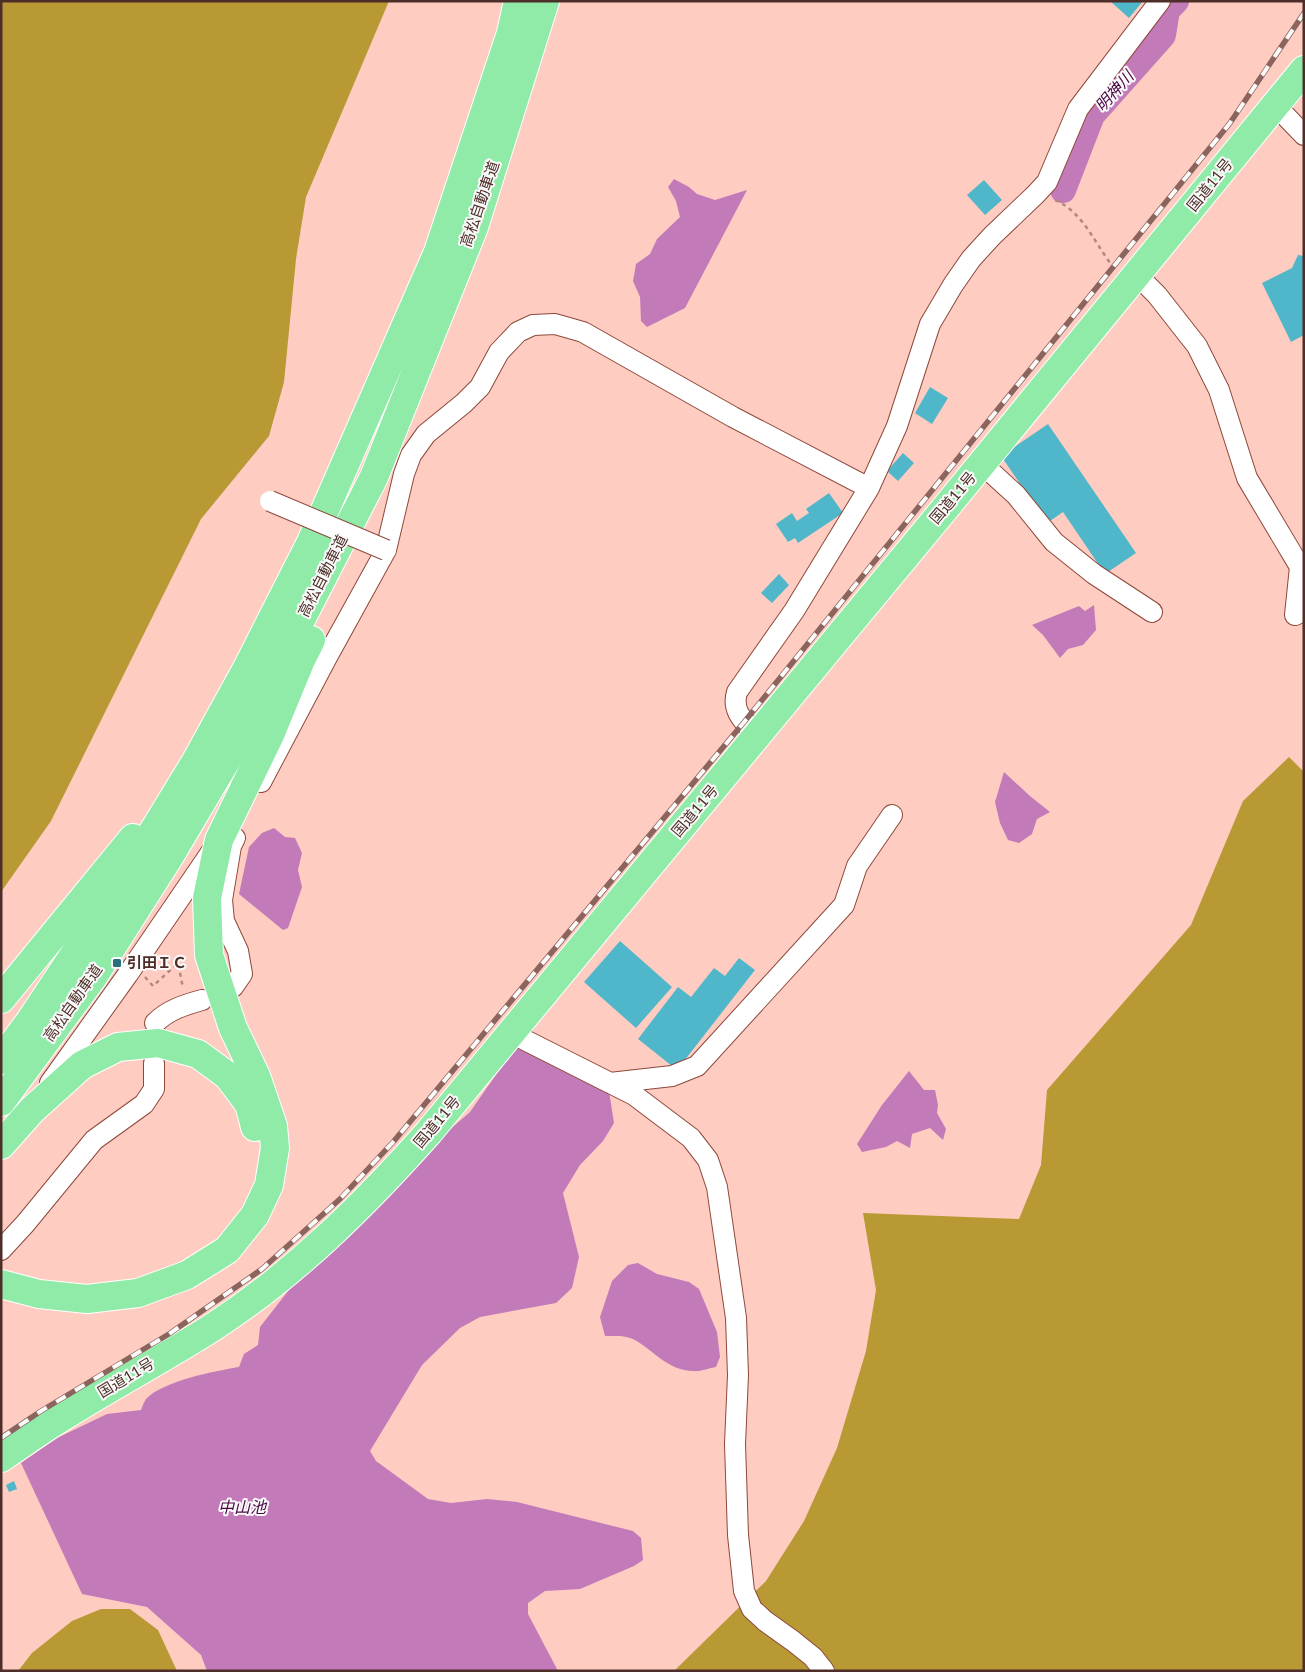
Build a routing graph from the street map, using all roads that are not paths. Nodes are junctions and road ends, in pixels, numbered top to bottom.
1 (518, 1) edge
2 (545, 1) edge
3 (1160, 1) edge
4 (1304, 70) edge
5 (1275, 105) junction
6 (1304, 135) edge
7 (1133, 280) junction
8 (405, 399) junction
9 (982, 464) junction
10 (869, 488) junction
11 (270, 502) dead end
12 (386, 550) junction
13 (1304, 610) edge
14 (1152, 612) dead end
15 (757, 736) junction
16 (196, 761) junction
17 (892, 815) dead end
18 (219, 840) junction
19 (233, 986) dead end
20 (1, 999) edge
21 (194, 1002) road end
22 (155, 1023) dead end
23 (511, 1033) junction
24 (1, 1060) edge
25 (154, 1063) dead end
26 (610, 1083) junction
27 (1, 1102) edge
28 (32, 1110) junction
29 (1, 1145) edge
30 (1, 1250) edge
31 (1, 1270) edge
32 (1, 1284) edge
33 (1, 1458) edge
34 (824, 1671) edge

1 - 16 highway, 高松自動車道
2 - 8 highway, 高松自動車道
3 - 10 street
4 - 5 highway, 国道11号
5 - 6 street
5 - 7 highway, 国道11号
7 - 9 highway, 国道11号
7 - 13 street
8 - 18 highway
8 - 27 highway, 高松自動車道
9 - 14 street
9 - 15 highway, 国道11号
10 - 12 street
10 - 15 street
11 - 12 street, bridge
12 - 19 street
15 - 23 highway, 国道11号
16 - 20 highway
16 - 24 highway, 高松自動車道
17 - 26 street
18 - 28 street
18 - 32 highway
21 - 22 street
23 - 26 street
23 - 33 highway, 国道11号
25 - 30 street
26 - 34 street
28 - 29 highway
28 - 31 highway

